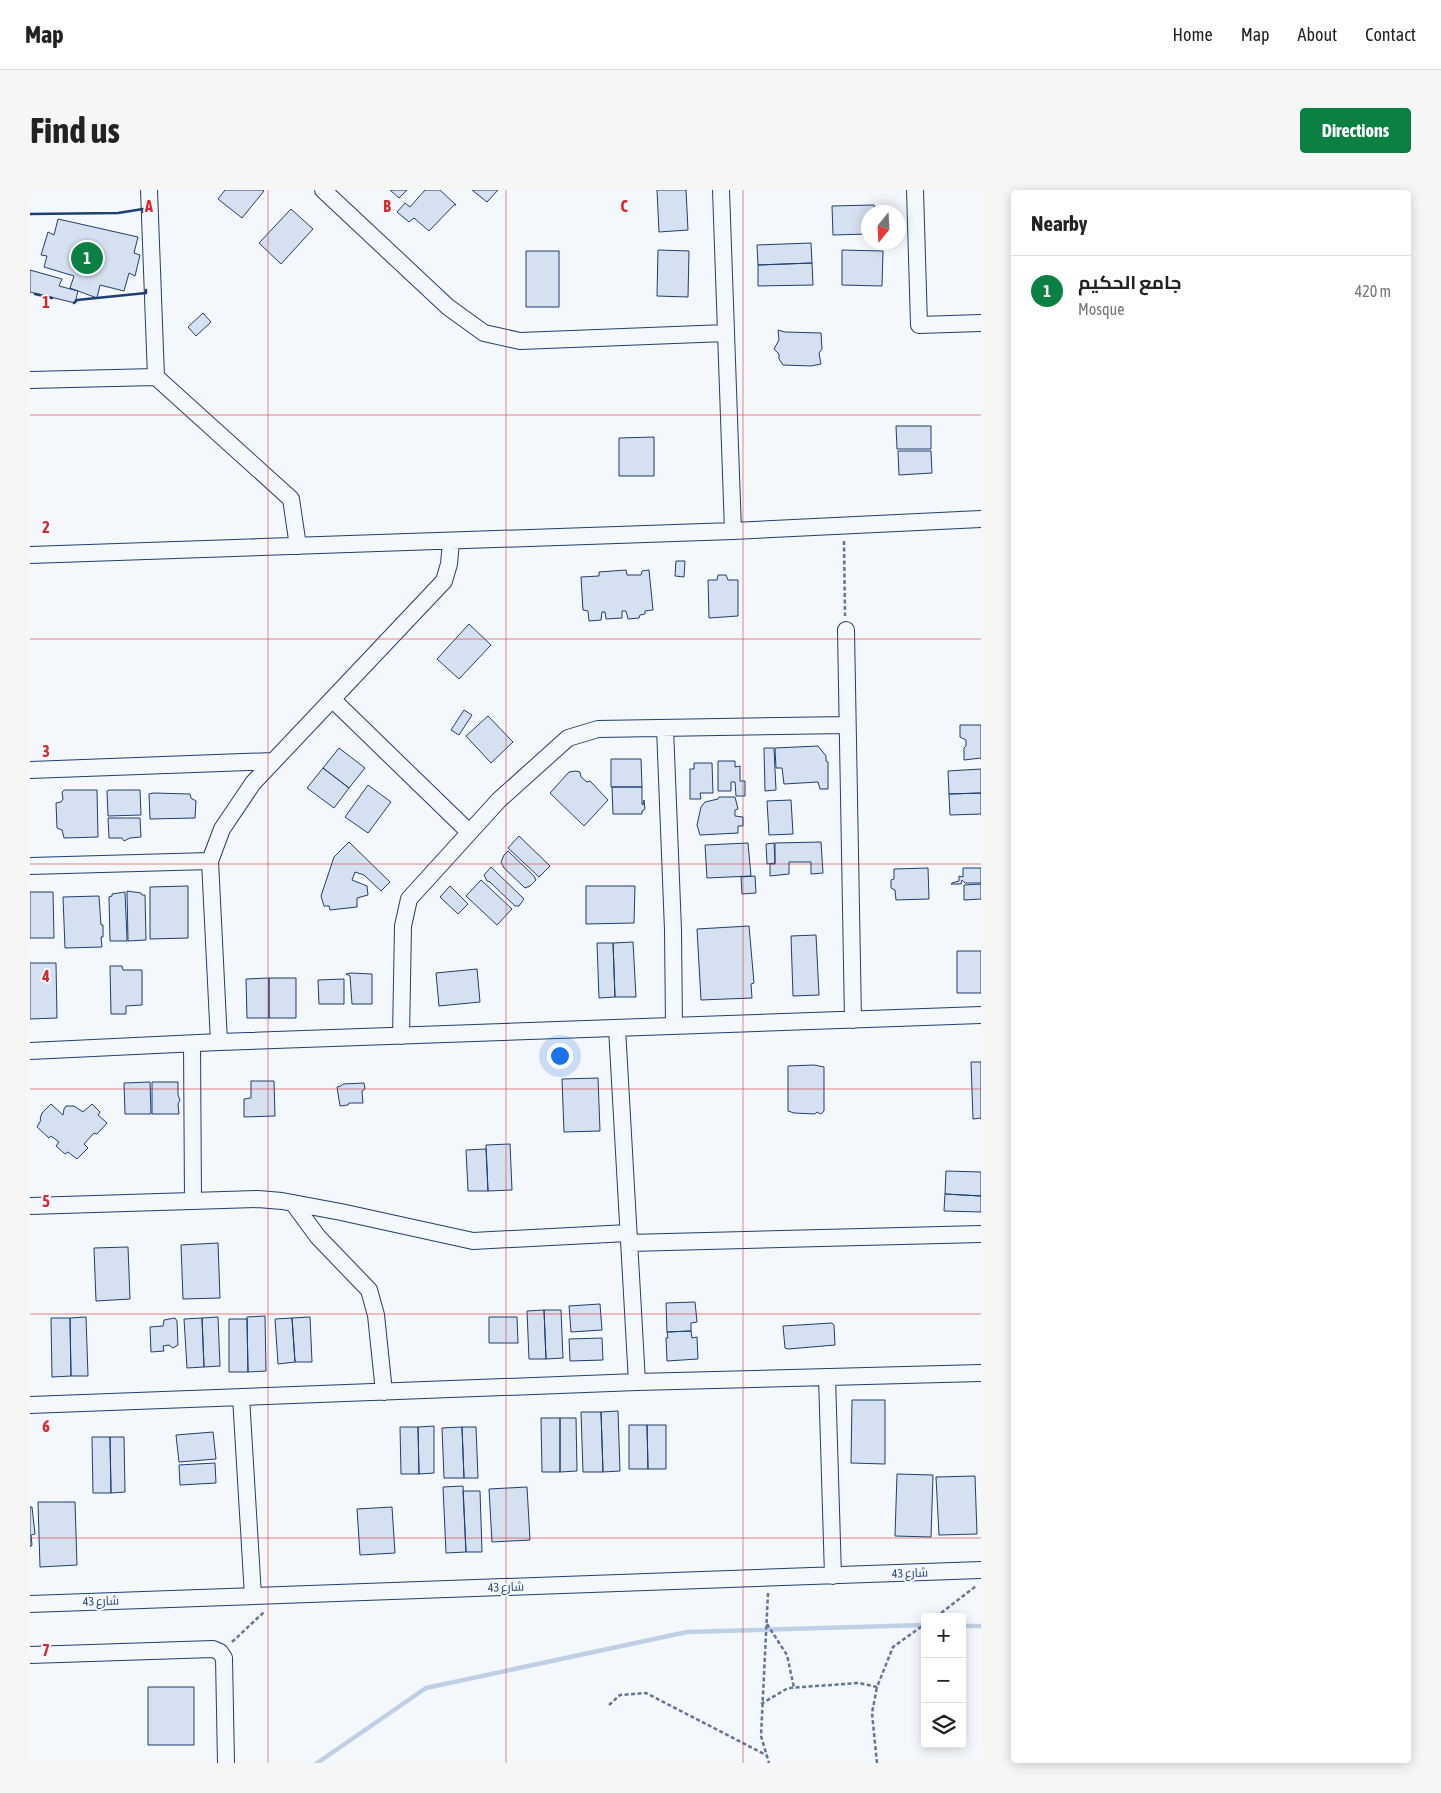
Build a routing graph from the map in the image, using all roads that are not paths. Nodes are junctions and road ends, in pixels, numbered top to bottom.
1 (149, 190) edge
2 (323, 190) edge
3 (721, 190) edge
4 (915, 190) edge
5 (981, 323) edge
6 (726, 333) junction
7 (156, 377) junction
8 (30, 380) edge
9 (981, 519) edge
10 (733, 531) junction
11 (451, 541) junction
12 (298, 546) junction
13 (30, 555) edge
14 (846, 630) road end
15 (332, 699) junction
16 (847, 725) junction
17 (665, 728) junction
18 (274, 762) junction
19 (30, 770) edge
20 (469, 832) junction
21 (210, 861) junction
22 (30, 866) edge
23 (981, 1015) edge
24 (853, 1020) junction
25 (674, 1026) junction
26 (617, 1028) junction
27 (401, 1036) junction
28 (219, 1042) junction
29 (192, 1044) junction
30 (30, 1051) edge
31 (193, 1201) junction
32 (293, 1203) junction
33 (30, 1206) edge
34 (981, 1234) edge
35 (629, 1238) junction
36 (981, 1373) edge
37 (827, 1377) junction
38 (637, 1382) junction
39 (384, 1392) junction
40 (240, 1397) junction
41 (30, 1406) edge
42 (981, 1570) edge
43 (833, 1576) junction
44 (254, 1596) junction
45 (30, 1604) edge
46 (30, 1655) edge
47 (226, 1763) edge

1 - 7 street
2 - 6 street
3 - 6 street
4 - 5 street
6 - 10 street
7 - 8 street
7 - 12 street
9 - 10 street
10 - 11 street
11 - 12 street
11 - 15 street
12 - 13 street
14 - 16 street
15 - 18 street
15 - 20 street
16 - 17 street
16 - 24 street
17 - 20 street
17 - 25 street
18 - 19 street
18 - 21 street
20 - 27 street
21 - 22 street
21 - 28 street
23 - 24 street
24 - 25 street
25 - 26 street
26 - 27 street
26 - 35 street
27 - 28 street
28 - 29 street
29 - 30 street
29 - 31 street
31 - 32 street
31 - 33 street
32 - 35 street
32 - 39 street
34 - 35 street
35 - 38 street
36 - 37 street
37 - 38 street
37 - 43 street
38 - 39 street
39 - 40 street
40 - 41 street
40 - 44 street
42 - 43 street, شارع 43
43 - 44 street, شارع 43
44 - 45 street, شارع 43
46 - 47 street

